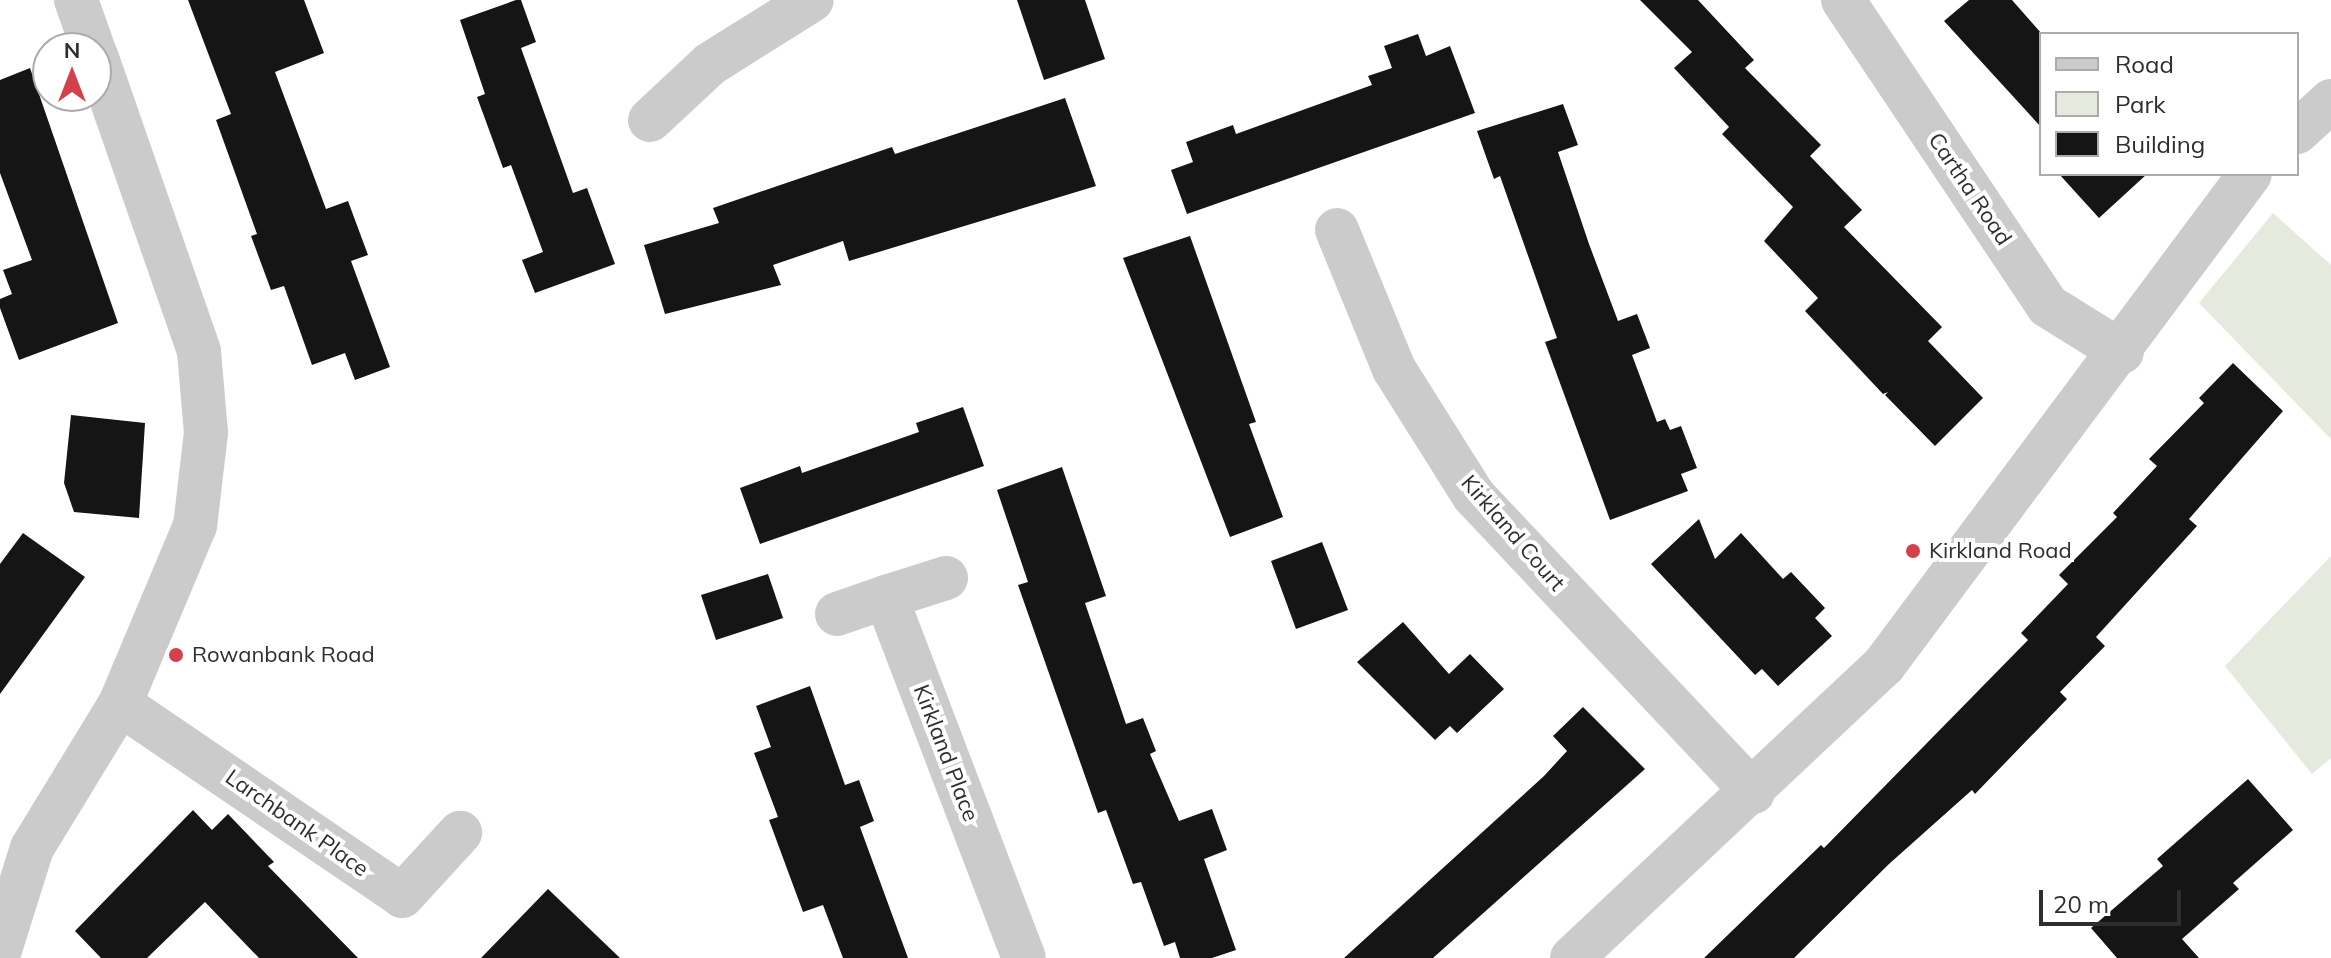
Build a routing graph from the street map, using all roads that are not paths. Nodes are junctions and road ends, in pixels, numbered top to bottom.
1 (76, 0) edge
2 (812, 0) edge
3 (1843, 0) edge
4 (87, 32) edge
5 (112, 101) edge
6 (2331, 101) edge
7 (650, 120) dead end
8 (2299, 130) edge
9 (2249, 176) edge
10 (1337, 230) dead end
11 (2122, 352) junction
12 (946, 578) dead end
13 (886, 597) junction
14 (837, 614) dead end
15 (120, 704) junction
16 (1753, 792) junction
17 (460, 833) dead end
18 (0, 950) edge
19 (1024, 958) edge
20 (1572, 958) edge

1 - 4 street
2 - 7 street
3 - 11 street, Cartha Road
5 - 15 street
6 - 8 street
9 - 11 street
10 - 16 street, Kirkland Court
11 - 16 street
12 - 13 street
13 - 14 street
13 - 19 street, Kirkland Place
15 - 17 street, Larchbank Place
15 - 18 street
16 - 20 street

